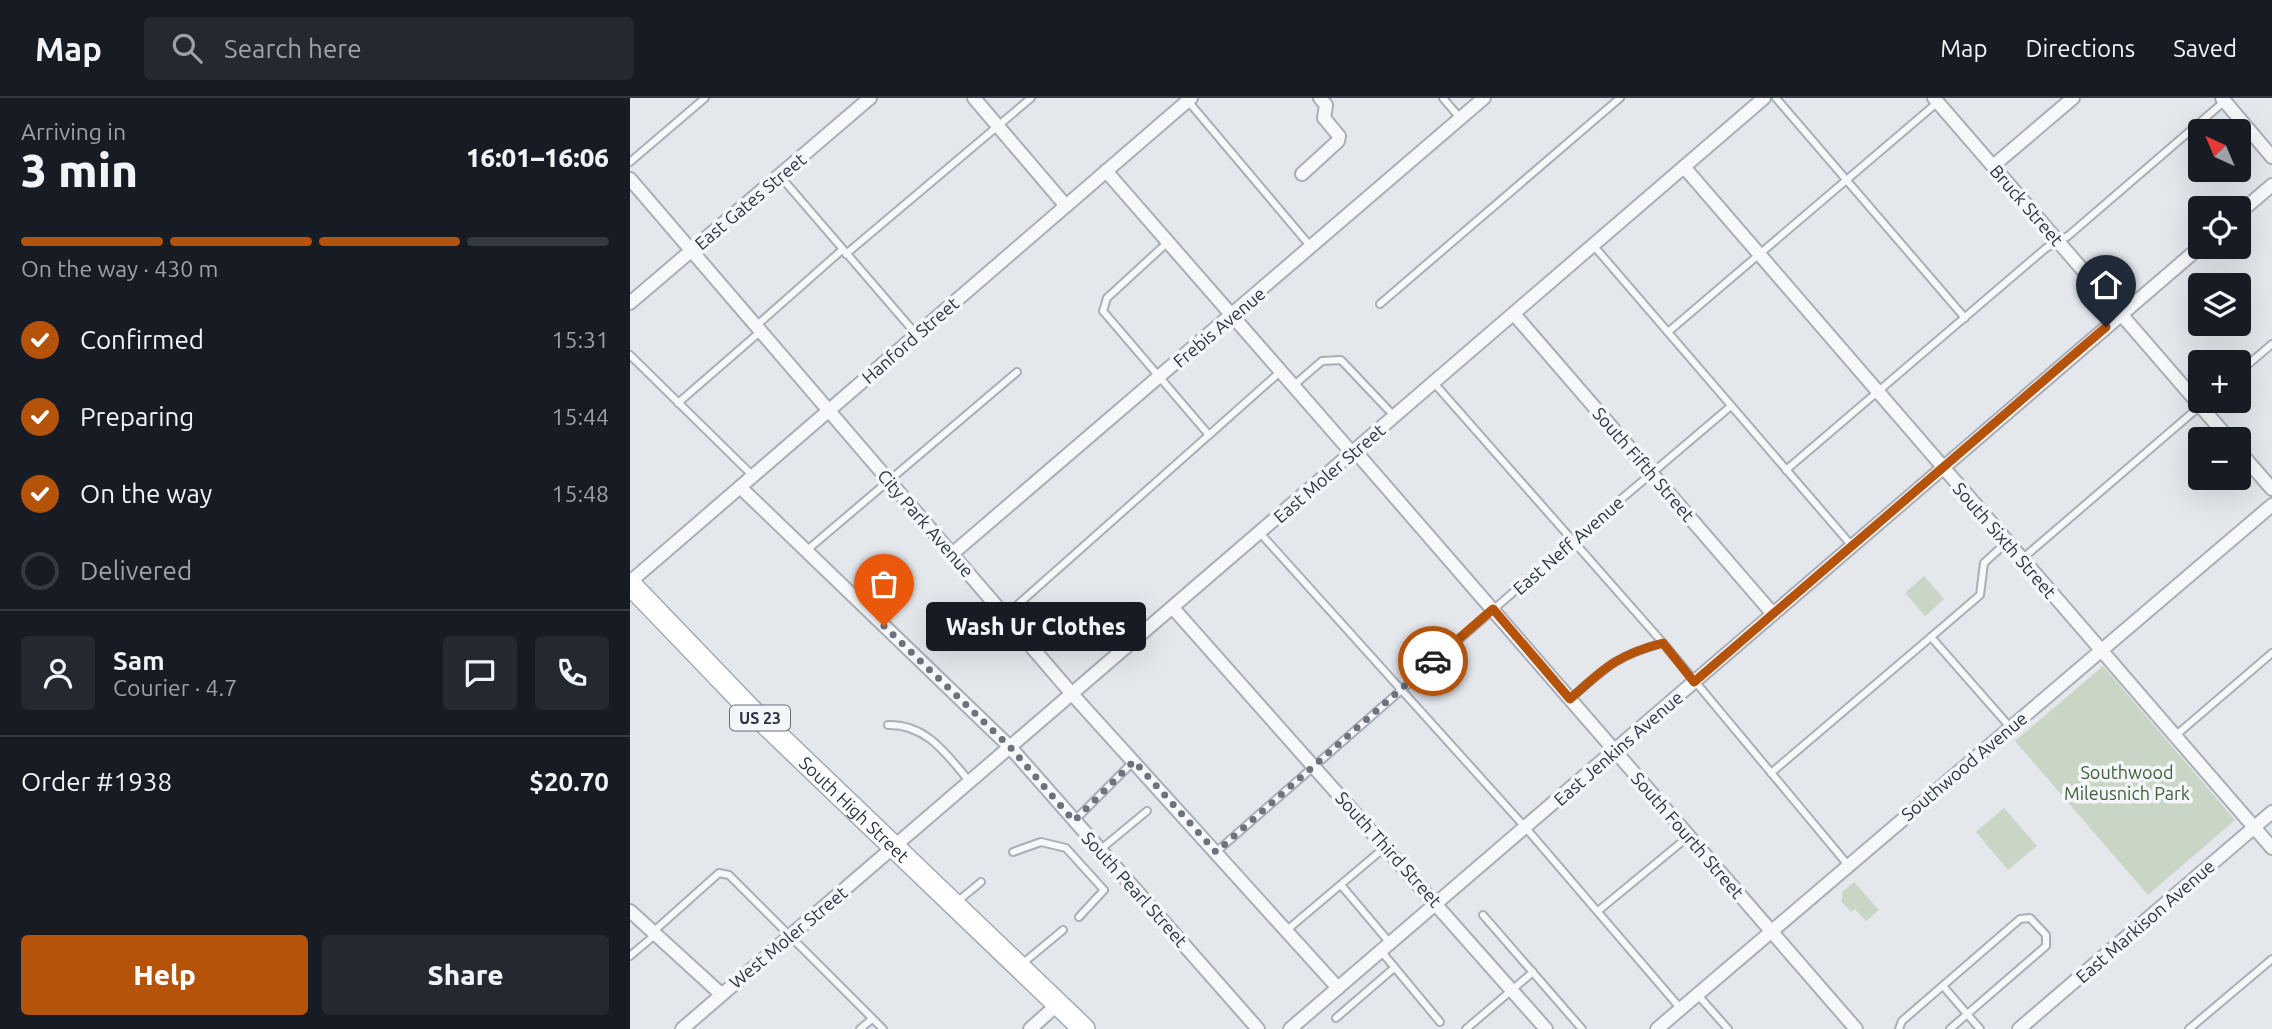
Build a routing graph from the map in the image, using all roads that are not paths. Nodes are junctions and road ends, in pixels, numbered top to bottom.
1 (705, 98) edge
2 (870, 98) edge
3 (974, 98) edge
4 (1031, 98) edge
5 (1320, 98) edge
6 (1443, 98) edge
7 (1484, 98) edge
8 (1620, 98) edge
9 (1764, 98) edge
10 (1776, 98) edge
11 (2073, 98) edge
12 (1190, 99) edge
13 (2225, 99) edge
14 (1936, 100) edge
15 (1460, 119) junction
16 (998, 126) junction
17 (2272, 157) edge
18 (630, 162) edge
19 (1993, 166) junction
20 (1684, 167) junction
21 (1106, 171) junction
22 (1301, 174) dead end
23 (780, 176) junction
24 (630, 179) edge
25 (1848, 179) junction
26 (2272, 185) edge
27 (2251, 203) edge
28 (1066, 206) junction
29 (1168, 242) junction
30 (2058, 242) junction
31 (1593, 246) junction
32 (1312, 248) junction
33 (691, 250) junction
34 (844, 252) junction
35 (1760, 255) junction
36 (2188, 257) edge
37 (630, 303) edge
38 (1380, 304) dead end
39 (1514, 314) junction
40 (2121, 314) junction
41 (1232, 316) junction
42 (1965, 318) junction
43 (758, 328) junction
44 (1668, 332) junction
45 (916, 334) junction
46 (2272, 344) edge
47 (630, 355) edge
48 (2251, 362) edge
49 (1017, 372) dead end
50 (1280, 372) junction
51 (1159, 378) junction
52 (1434, 383) junction
53 (1293, 386) junction
54 (2188, 388) edge
55 (1878, 393) junction
56 (678, 403) junction
57 (1731, 406) junction
58 (829, 410) junction
59 (2192, 413) edge
60 (1395, 416) junction
61 (1209, 435) junction
62 (1354, 452) junction
63 (2251, 465) edge
64 (1943, 468) junction
65 (1787, 471) junction
66 (1652, 473) junction
67 (753, 475) junction
68 (888, 479) junction
69 (740, 487) junction
70 (2272, 489) edge
71 (2272, 505) edge
72 (1260, 533) junction
73 (1573, 540) junction
74 (2007, 542) junction
75 (1852, 546) junction
76 (806, 551) junction
77 (952, 554) junction
78 (2022, 559) junction
79 (630, 583) edge
80 (1172, 608) junction
81 (1493, 609) junction
82 (1773, 614) junction
83 (1005, 616) junction
84 (1931, 637) junction
85 (1663, 643) junction
86 (2101, 650) junction
87 (2272, 653) edge
88 (1694, 682) junction
89 (1401, 689) junction
90 (1072, 694) junction
91 (1570, 699) junction
92 (888, 725) dead end
93 (2010, 727) junction
94 (2175, 736) junction
95 (1010, 747) junction
96 (1615, 750) junction
97 (1134, 761) junction
98 (1314, 766) junction
99 (1771, 773) junction
100 (970, 782) junction
101 (1147, 811) dead end
102 (2272, 812) edge
103 (1074, 821) junction
104 (1525, 827) junction
105 (2254, 827) junction
106 (1689, 836) junction
107 (1386, 846) junction
108 (894, 847) junction
109 (2272, 848) edge
110 (1100, 850) junction
111 (1013, 852) dead end
112 (1216, 852) junction
113 (1848, 865) junction
114 (981, 881) dead end
115 (1341, 885) junction
116 (1437, 903) junction
117 (954, 904) junction
118 (630, 911) edge
119 (1598, 911) junction
120 (1483, 915) dead end
121 (1079, 917) dead end
122 (1063, 930) dead end
123 (1287, 930) junction
124 (1772, 931) junction
125 (656, 932) junction
126 (790, 936) junction
127 (1386, 947) junction
128 (630, 956) edge
129 (2272, 959) edge
130 (1019, 967) junction
131 (1394, 968) junction
132 (1533, 972) junction
133 (1943, 986) junction
134 (1338, 988) junction
135 (1512, 990) junction
136 (1698, 994) junction
137 (721, 995) junction
138 (1058, 1004) junction
139 (1681, 1009) junction
140 (1967, 1014) junction
141 (872, 1018) junction
142 (1336, 1018) dead end
143 (1440, 1022) dead end
144 (682, 1029) edge
145 (860, 1029) edge
146 (883, 1029) edge
147 (1030, 1029) edge
148 (1084, 1029) edge
149 (1258, 1029) edge
150 (1290, 1029) edge
151 (1466, 1029) edge
152 (1546, 1029) edge
153 (1582, 1029) edge
154 (1657, 1029) edge
155 (1728, 1029) edge
156 (1856, 1029) edge
157 (1899, 1029) edge
158 (1950, 1029) edge
159 (1980, 1029) edge
160 (2019, 1029) edge
161 (2189, 1029) edge

1 - 18 lane
2 - 23 street, East Gates Street
3 - 16 street
4 - 16 lane
5 - 22 street
6 - 15 lane
7 - 15 street, Frebis Avenue
8 - 38 lane
9 - 20 street, East Moler Street
10 - 25 lane
11 - 19 street
12 - 21 street, Hanford Street
12 - 32 lane
13 - 17 street
13 - 30 lane
14 - 19 street, Bruck Street
14 - 25 lane
15 - 32 street, Frebis Avenue
16 - 28 street
16 - 34 lane
19 - 30 street, Bruck Street
20 - 31 street, East Moler Street
20 - 35 street, South Sixth Street
21 - 28 street, Hanford Street
21 - 29 street, South Fourth Street
23 - 33 street, East Gates Street
23 - 34 lane
24 - 33 street, City Park Avenue
25 - 35 lane
25 - 42 lane
26 - 27 street
28 - 45 street, Hanford Street
29 - 41 street, South Fourth Street
29 - 51 lane
30 - 40 street, Bruck Street
30 - 42 lane
31 - 39 street, East Moler Street
31 - 44 lane
32 - 41 street, Frebis Avenue
33 - 37 street, East Gates Street
33 - 43 street, City Park Avenue
34 - 43 lane
34 - 45 lane
35 - 44 lane
35 - 55 street, South Sixth Street
36 - 40 street, East Jenkins Avenue
39 - 52 street, East Moler Street
39 - 66 street, South Fifth Street
40 - 54 street, Bruck Street
40 - 64 street, East Jenkins Avenue
41 - 50 street, South Fourth Street
41 - 51 street, Frebis Avenue
42 - 55 lane
43 - 56 lane
43 - 58 street, City Park Avenue
44 - 57 lane
45 - 58 street, Hanford Street
46 - 48 lane
47 - 56 lane
49 - 68 lane
50 - 53 street, South Fourth Street
50 - 61 lane
51 - 61 lane
51 - 77 street, Frebis Avenue
52 - 60 street, East Moler Street
52 - 73 lane
53 - 60 lane
53 - 62 street, South Fourth Street
55 - 64 street, South Sixth Street
55 - 65 lane
56 - 67 lane
57 - 65 lane
57 - 66 lane, East Neff Avenue
58 - 67 street, Hanford Street
58 - 68 street, City Park Avenue
59 - 78 lane
60 - 62 street, East Moler Street
61 - 83 lane
62 - 72 street, East Moler Street
62 - 81 street, South Fourth Street
63 - 70 street
64 - 74 street, South Sixth Street
64 - 75 street, East Jenkins Avenue
65 - 75 lane
66 - 73 lane, East Neff Avenue
66 - 82 street, South Fifth Street
67 - 69 street, Hanford Street
68 - 76 lane
68 - 77 street, City Park Avenue
69 - 76 street, South Pearl Street
69 - 79 street, Hanford Street
71 - 86 street, Southwood Avenue
72 - 80 street, East Moler Street
72 - 89 lane
73 - 81 lane, East Neff Avenue
73 - 85 lane
74 - 78 street, South Sixth Street
74 - 84 lane
75 - 82 street, East Jenkins Avenue
76 - 95 street, South Pearl Street
77 - 83 street, City Park Avenue
78 - 86 street, South Sixth Street
79 - 108 main road, South High Street / US 23
80 - 90 street, East Moler Street
80 - 98 street, South Third Street
81 - 89 lane, East Neff Avenue
81 - 91 street, South Fourth Street
82 - 88 street, East Jenkins Avenue
83 - 90 street, City Park Avenue
84 - 93 lane
84 - 99 lane
85 - 88 lane
85 - 91 lane
86 - 93 street, Southwood Avenue
86 - 94 street, South Sixth Street
87 - 94 lane
88 - 96 street, East Jenkins Avenue
88 - 99 lane
89 - 98 lane, East Neff Avenue
89 - 104 lane
90 - 95 street, East Moler Street
90 - 97 street, City Park Avenue
91 - 96 street, South Fourth Street
92 - 100 lane
93 - 113 street, Southwood Avenue
94 - 105 street, South Sixth Street
95 - 100 street, East Moler Street
95 - 103 street, South Pearl Street
96 - 104 street, East Jenkins Avenue
96 - 106 street, South Fourth Street
97 - 103 lane
97 - 112 street, City Park Avenue
98 - 107 street, South Third Street
98 - 112 lane, East Neff Avenue
99 - 113 lane
100 - 108 street, East Moler Street
101 - 110 lane
102 - 105 street, East Markison Avenue
103 - 110 street, South Pearl Street
104 - 116 street, East Jenkins Avenue
104 - 119 lane
105 - 109 street, South Sixth Street
105 - 160 street, East Markison Avenue
106 - 119 lane
106 - 124 street, South Fourth Street
107 - 115 lane
107 - 116 street, South Third Street
108 - 117 main road, South High Street / US 23
108 - 126 street, West Moler Street
110 - 149 street, South Pearl Street
111 - 121 lane
112 - 123 street, City Park Avenue
113 - 124 street, Southwood Avenue
114 - 117 lane
115 - 123 lane
115 - 127 lane
116 - 127 street, East Jenkins Avenue
116 - 135 street, South Third Street
117 - 130 main road, South High Street / US 23
118 - 125 street
119 - 139 lane
120 - 132 lane
122 - 130 lane
123 - 134 street, City Park Avenue
124 - 136 street, Southwood Avenue
124 - 156 street, South Fourth Street
125 - 126 lane
125 - 128 lane
125 - 137 street
126 - 137 street, West Moler Street
126 - 141 lane
127 - 131 lane
127 - 134 street, East Jenkins Avenue
129 - 161 lane
130 - 138 main road, South High Street / US 23
131 - 142 lane
131 - 143 lane
132 - 135 lane
132 - 153 lane
133 - 140 lane
133 - 140 lane
133 - 157 lane
134 - 150 street, East Jenkins Avenue
135 - 151 lane
135 - 152 street, South Third Street
136 - 139 street, Southwood Avenue
136 - 155 lane
137 - 144 street, West Moler Street
138 - 147 street
138 - 148 main road, South High Street / US 23
139 - 154 street, Southwood Avenue
140 - 158 lane
140 - 159 lane
141 - 145 lane
141 - 146 lane

